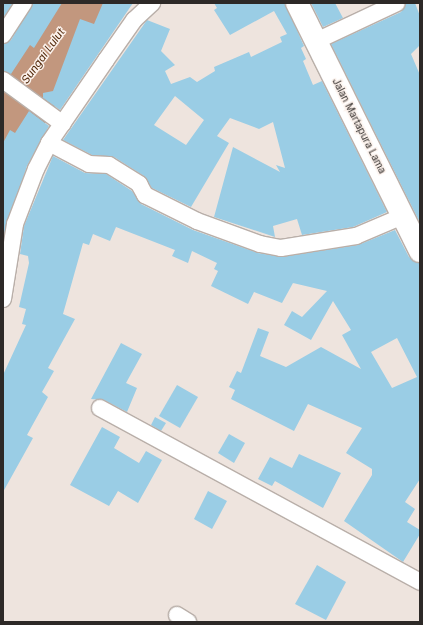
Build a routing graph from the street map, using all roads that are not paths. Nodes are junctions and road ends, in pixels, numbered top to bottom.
1 (24, 3) edge
2 (152, 3) edge
3 (297, 3) edge
4 (392, 5) edge
5 (3, 35) edge
6 (319, 39) junction
7 (3, 80) edge
8 (60, 121) junction
9 (50, 143) junction
10 (403, 216) junction
11 (420, 250) edge
12 (3, 299) edge
13 (100, 408) dead end
14 (420, 582) edge

1 - 5 street
2 - 8 street
3 - 6 main road, Jalan Martapura Lama
4 - 6 street
6 - 10 main road, Jalan Martapura Lama
7 - 8 street
8 - 9 street
9 - 10 street
9 - 12 street
10 - 11 main road, Jalan Martapura Lama
13 - 14 street

